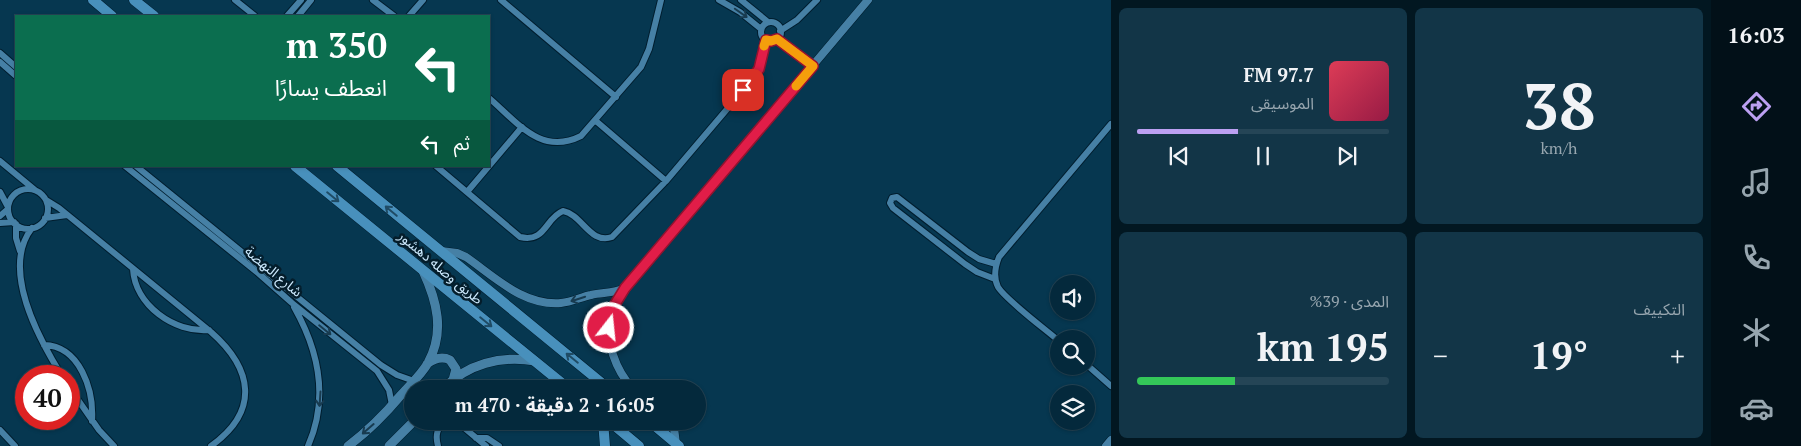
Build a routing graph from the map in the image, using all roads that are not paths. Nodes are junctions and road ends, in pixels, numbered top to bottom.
1 (92, 0) edge
2 (134, 0) edge
3 (235, 0) edge
4 (301, 0) edge
5 (311, 0) edge
6 (372, 0) edge
7 (423, 0) edge
8 (501, 0) edge
9 (661, 0) edge
10 (719, 0) edge
11 (741, 0) edge
12 (817, 0) edge
13 (868, 0) edge
14 (111, 15) edge
15 (153, 15) edge
16 (254, 15) edge
17 (288, 15) edge
18 (299, 15) edge
19 (393, 15) edge
20 (410, 15) edge
21 (768, 22) junction
22 (761, 29) junction
23 (780, 31) junction
24 (777, 39) junction
25 (766, 40) junction
26 (0, 54) edge
27 (0, 62) edge
28 (15, 66) edge
29 (813, 66) junction
30 (15, 75) edge
31 (616, 97) junction
32 (490, 99) edge
33 (596, 121) junction
34 (1111, 124) edge
35 (522, 127) junction
36 (0, 161) edge
37 (490, 165) edge
38 (126, 167) edge
39 (137, 167) edge
40 (296, 167) edge
41 (338, 167) edge
42 (437, 167) edge
43 (488, 167) edge
44 (666, 181) junction
45 (36, 191) junction
46 (0, 192) edge
47 (467, 192) junction
48 (46, 200) junction
49 (8, 208) junction
50 (67, 215) junction
51 (0, 216) edge
52 (45, 218) junction
53 (0, 223) edge
54 (15, 223) junction
55 (32, 228) junction
56 (439, 250) junction
57 (20, 251) junction
58 (996, 264) junction
59 (422, 268) junction
60 (134, 269) junction
61 (260, 271) junction
62 (995, 279) junction
63 (625, 288) junction
64 (292, 303) junction
65 (209, 330) junction
66 (1050, 333) edge
67 (44, 345) junction
68 (536, 361) junction
69 (427, 364) junction
70 (56, 365) edge
71 (1095, 372) edge
72 (411, 380) edge
73 (415, 380) edge
74 (453, 380) joint
75 (558, 380) edge
76 (598, 380) edge
77 (625, 380) edge
78 (1111, 386) edge
79 (404, 392) edge
80 (80, 403) edge
81 (392, 405) junction
82 (92, 421) junction
83 (0, 430) edge
84 (405, 430) edge
85 (438, 430) edge
86 (467, 430) edge
87 (604, 430) edge
88 (620, 430) edge
89 (660, 430) edge
90 (674, 430) edge
91 (476, 438) junction
92 (1111, 440) edge
93 (677, 445) edge
94 (15, 446) edge
95 (114, 446) edge
96 (211, 446) edge
97 (308, 446) edge
98 (348, 446) edge
99 (389, 446) edge
100 (434, 446) edge
101 (438, 446) edge
102 (486, 446) edge
103 (500, 446) edge
104 (605, 446) edge
105 (639, 446) edge
106 (1106, 446) edge

1 - 14 main road
2 - 15 main road
3 - 16 street
4 - 17 street
5 - 18 street
6 - 19 street
7 - 20 street
8 - 31 street
9 - 31 street
10 -> 22 street
11 - 21 street
12 - 23 street
13 - 29 street
21 - 22 street
21 - 23 street
22 - 25 street
23 - 24 street
24 - 25 street
24 - 29 street
25 - 44 street
26 - 28 street
27 - 30 street
29 - 63 street
31 - 33 street
32 - 35 street
33 - 35 street
33 - 44 street
34 - 58 street
35 - 37 street
36 - 45 street
38 - 61 street, شارع النهضة
39 - 61 street, شارع النهضة
40 -> 59 main road, طريق وصله دهشور
56 -> 41 main road, طريق وصله دهشور
42 - 47 street
43 - 47 street
44 - 47 street
45 - 48 street
45 - 49 street
46 - 49 street
48 - 50 street
48 - 52 street
49 - 51 street
49 - 54 street
50 - 52 street
50 - 60 street
52 - 55 street
53 - 54 street
54 - 55 street
54 - 57 street
55 - 57 street
63 -> 56 street
76 -> 56 main road, طريق وصله دهشور
57 - 67 street
58 - 62 street
58 - 62 street
59 -> 68 main road, طريق وصله دهشور
59 - 69 main road
60 - 65 street
60 - 65 street
61 - 64 street, شارع النهضة
61 - 72 street, شارع النهضة
62 - 66 street
63 - 77 street
64 -> 81 street, شارع النهضة
64 -> 97 street
65 - 96 street
67 - 70 street
67 - 82 street
68 - 74 main road
68 - 75 main road, طريق وصله دهشور
69 - 73 main road
69 - 74 main road
71 - 78 street
79 - 81 main road
80 - 82 street
81 -> 98 main road
82 - 95 street
83 - 94 street
84 - 99 main road
85 - 101 street
86 - 91 street
87 - 104 main road
88 - 105 main road
89 - 93 main road
90 - 93 street
91 - 102 street
91 - 103 street
92 - 106 street
100 - 101 street

